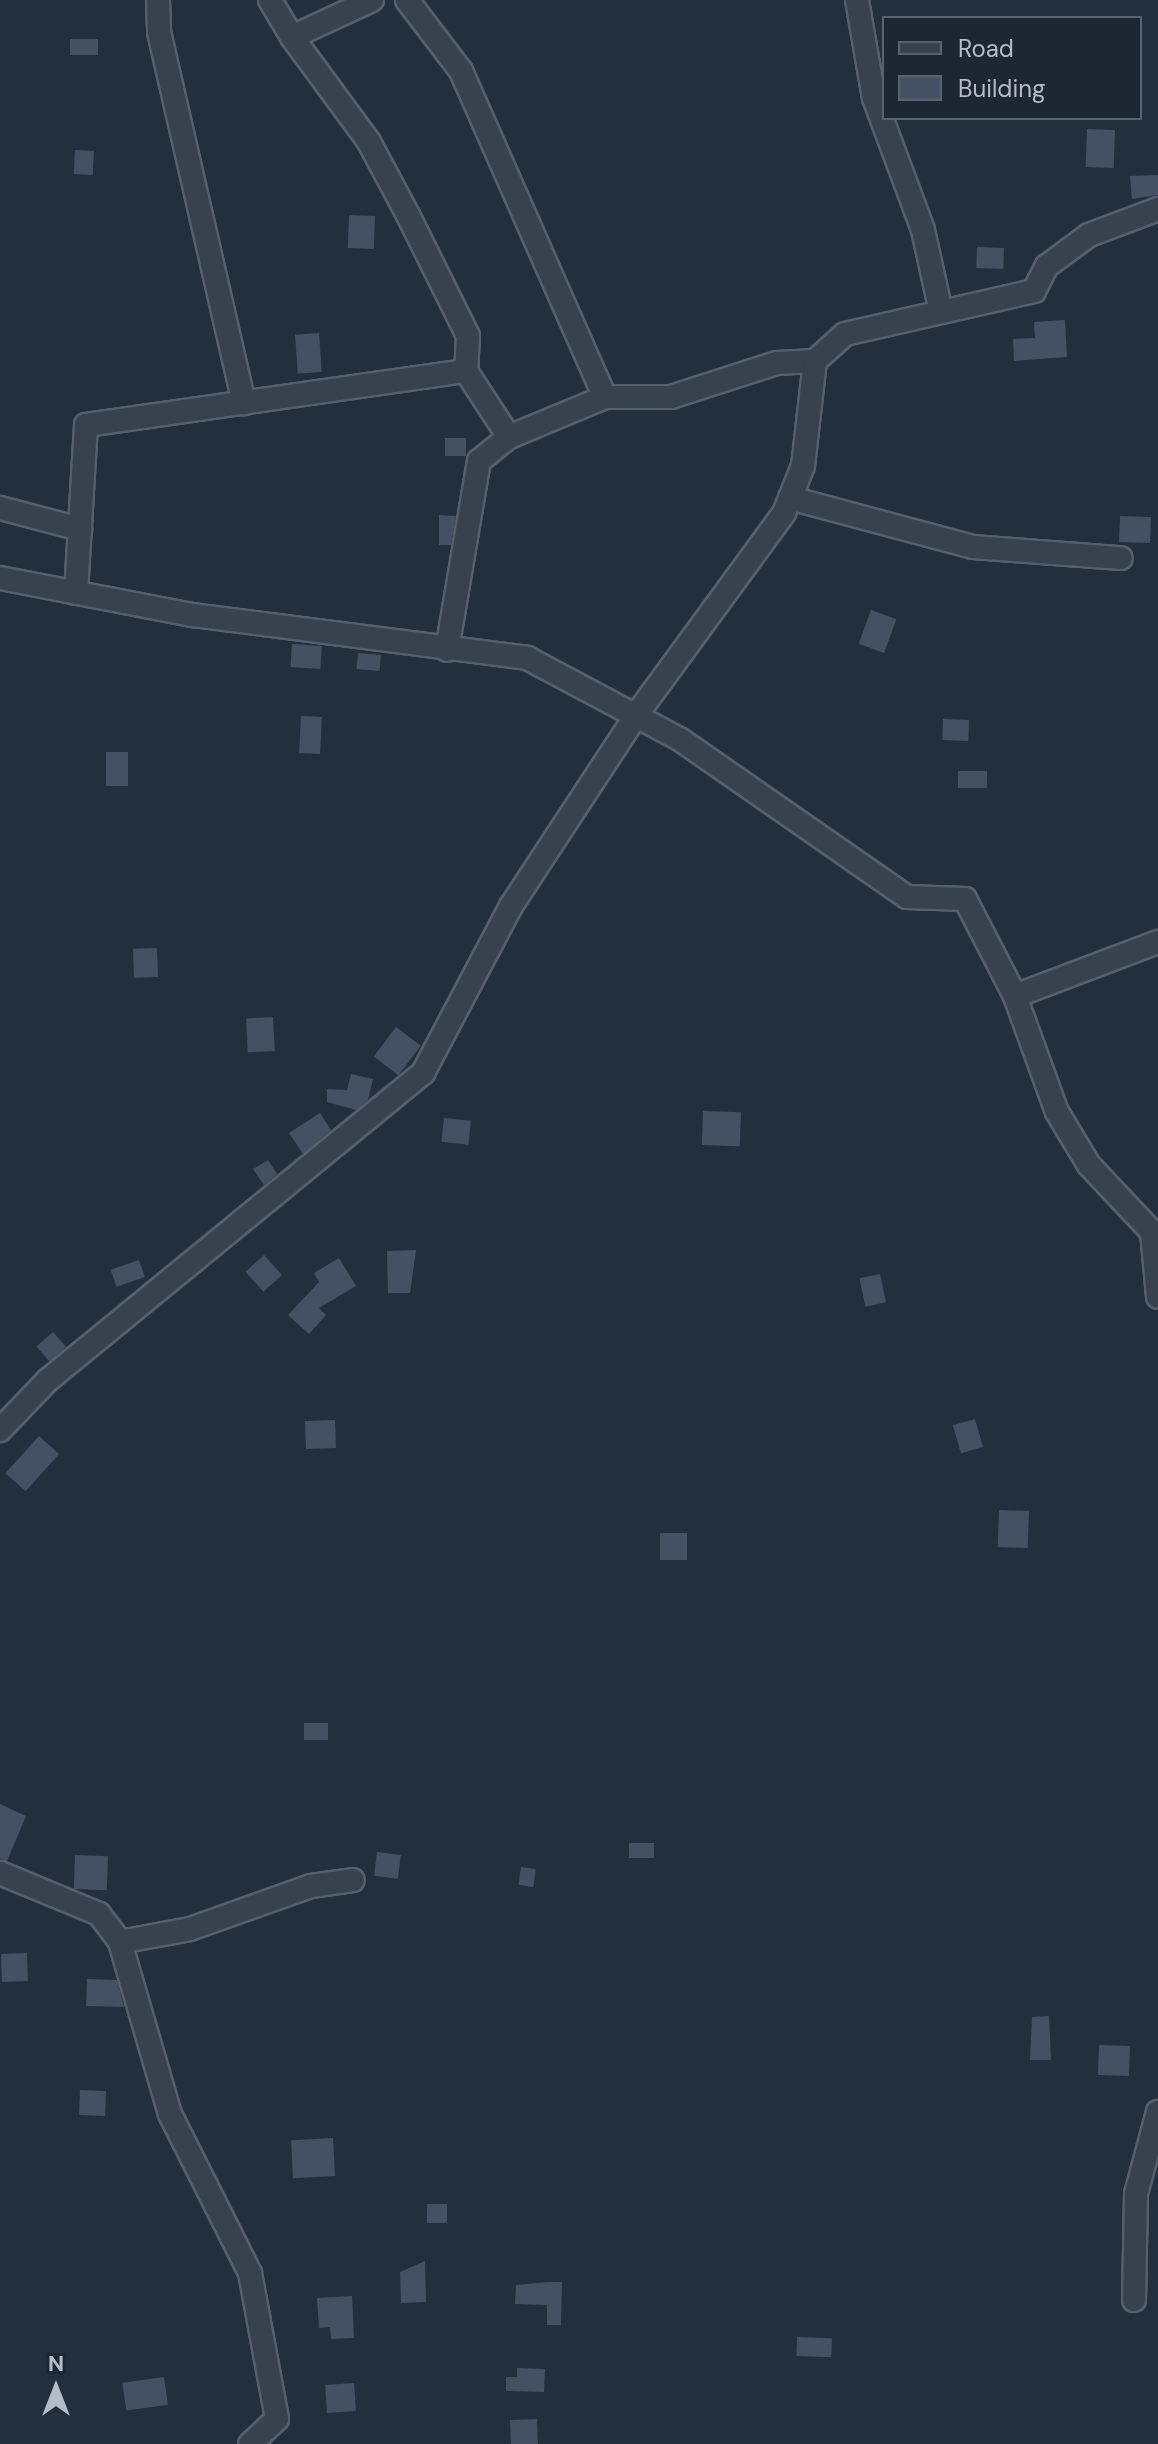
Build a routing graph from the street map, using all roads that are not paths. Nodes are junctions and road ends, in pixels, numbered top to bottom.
1 (158, 0) edge
2 (270, 0) edge
3 (372, 0) edge
4 (407, 0) edge
5 (857, 0) edge
6 (292, 37) junction
7 (882, 120) edge
8 (882, 120) edge
9 (1158, 209) edge
10 (941, 312) junction
11 (815, 361) junction
12 (466, 371) junction
13 (605, 397) junction
14 (244, 403) junction
15 (509, 437) junction
16 (790, 498) junction
17 (0, 508) edge
18 (80, 529) junction
19 (1121, 558) dead end
20 (0, 578) edge
21 (76, 593) junction
22 (447, 650) junction
23 (637, 714) junction
24 (1158, 942) edge
25 (1015, 996) junction
26 (1158, 1297) edge
27 (0, 1430) edge
28 (0, 1873) edge
29 (353, 1880) dead end
30 (120, 1942) junction
31 (1158, 2112) edge
32 (1134, 2300) dead end
33 (250, 2444) edge

1 - 14 street
2 - 6 street
3 - 6 street
4 - 13 street
5 - 8 street
6 - 12 street
7 - 10 street
9 - 10 street
10 - 11 street
11 - 13 street
11 - 16 street
12 - 14 street
12 - 15 street
13 - 15 street
14 - 18 street
15 - 22 street
16 - 19 street
16 - 23 street
17 - 18 street
18 - 21 street
20 - 21 street
21 - 22 street
22 - 23 street
23 - 25 street
23 - 27 street
24 - 25 street
25 - 26 street
28 - 30 street
29 - 30 street
30 - 33 street
31 - 32 street

